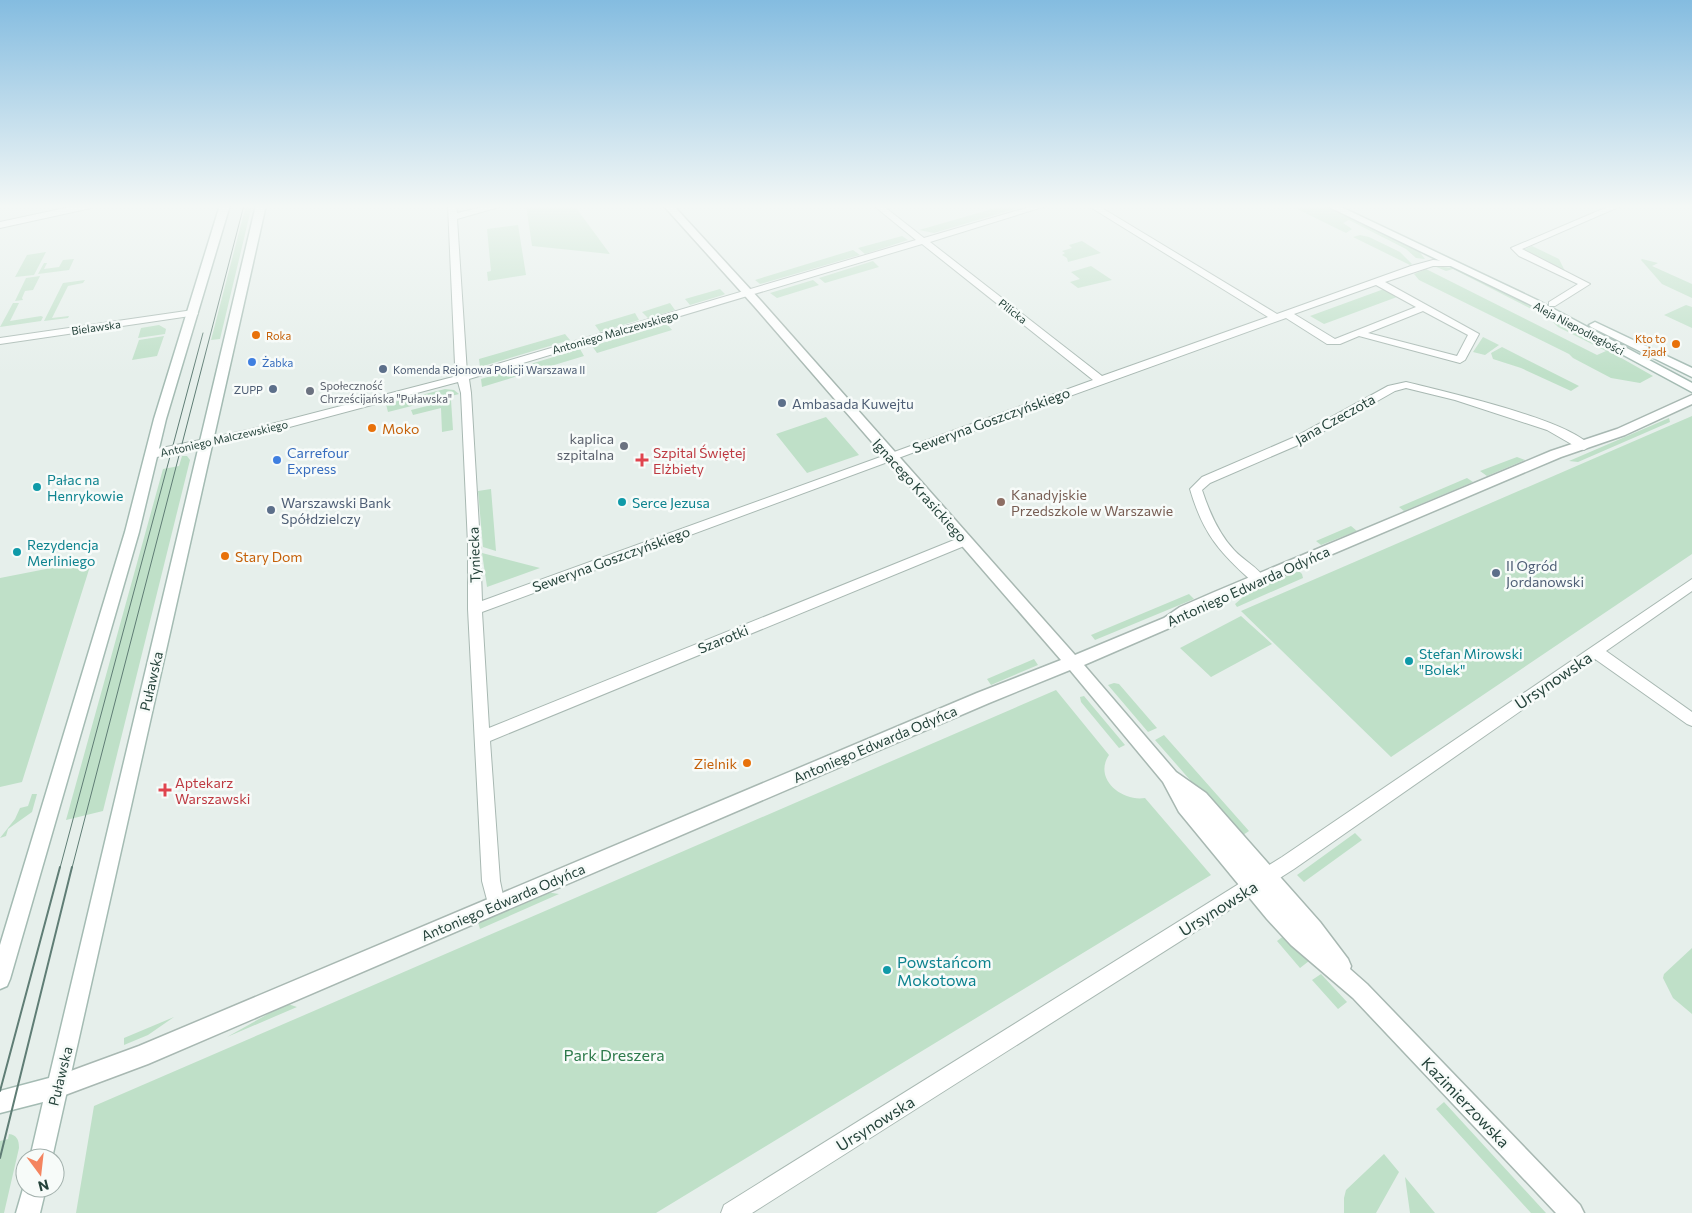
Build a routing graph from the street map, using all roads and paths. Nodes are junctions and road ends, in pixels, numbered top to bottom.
1 (208, 262) edge
2 (248, 262) edge
3 (455, 262) edge
4 (719, 262) edge
5 (854, 262) edge
6 (949, 262) edge
7 (1188, 262) edge
8 (1426, 262) edge
9 (1448, 262) edge
10 (1463, 262) edge
11 (1538, 262) edge
12 (1453, 264) junction
13 (1424, 265) junction
14 (1376, 282) junction
15 (748, 293) junction
16 (1552, 304) junction
17 (1424, 307) junction
18 (193, 313) junction
19 (1282, 316) junction
20 (1358, 333) junction
21 (5, 340) edge
22 (0, 352) edge
23 (1692, 373) edge
24 (462, 378) junction
25 (1101, 381) junction
26 (1692, 388) edge
27 (1692, 399) edge
28 (206, 444) junction
29 (1584, 446) junction
30 (152, 454) junction
31 (890, 457) junction
32 (964, 541) junction
33 (1259, 580) junction
34 (1692, 584) edge
35 (475, 609) junction
36 (1595, 651) junction
37 (1072, 662) junction
38 (1692, 720) edge
39 (482, 738) junction
40 (1259, 882) junction
41 (496, 905) junction
42 (0, 979) edge
43 (57, 1087) junction
44 (0, 1102) edge
45 (43, 1148) edge
46 (32, 1198) edge
47 (28, 1213) edge
48 (732, 1213) edge
49 (1572, 1213) edge

1 - 18 main road
2 - 28 main road, Puławska
3 - 24 street, Tyniecka
4 - 15 main road, Ignacego Krasickiego
5 - 15 street, Antoniego Malczewskiego
6 - 25 street, Pilicka
7 - 19 street
8 - 13 street
9 - 12 main road, Aleja Niepodległości
10 - 16 main road, Aleja Niepodległości
11 - 16 street
12 - 13 street, Seweryna Goszczyńskiego
12 - 26 main road, Aleja Niepodległości
13 - 14 street, Seweryna Goszczyńskiego
14 - 17 street
14 - 19 street, Seweryna Goszczyńskiego
15 - 24 street, Antoniego Malczewskiego
15 - 31 main road, Ignacego Krasickiego
16 - 23 main road, Aleja Niepodległości
17 - 20 street
17 - 20 street
18 - 21 street, Bielawska
18 - 30 main road
19 - 20 street
19 - 25 street, Seweryna Goszczyńskiego
21 - 22 street
24 - 28 street, Antoniego Malczewskiego
24 - 35 street, Tyniecka
25 - 31 street, Seweryna Goszczyńskiego
27 - 29 main road, Antoniego Edwarda Odyńca
28 - 30 street, Antoniego Malczewskiego
28 - 43 main road, Puławska
29 - 33 main road, Antoniego Edwarda Odyńca
29 - 33 street, Jana Czeczota
30 - 42 main road
31 - 32 main road, Ignacego Krasickiego
31 - 35 street, Seweryna Goszczyńskiego
32 - 37 main road, Ignacego Krasickiego
32 - 39 street, Szarotki
33 - 37 main road, Antoniego Edwarda Odyńca
34 - 36 street, Ursynowska
35 - 39 street, Tyniecka
36 - 38 street
36 - 40 street, Ursynowska
37 - 40 main road, Ignacego Krasickiego
37 - 41 main road, Antoniego Edwarda Odyńca
39 - 41 street, Tyniecka
40 - 48 street, Ursynowska
40 - 49 main road, Kazimierzowska
41 - 43 main road, Antoniego Edwarda Odyńca
43 - 44 main road, Antoniego Edwarda Odyńca
43 - 45 main road, Puławska
46 - 47 main road

